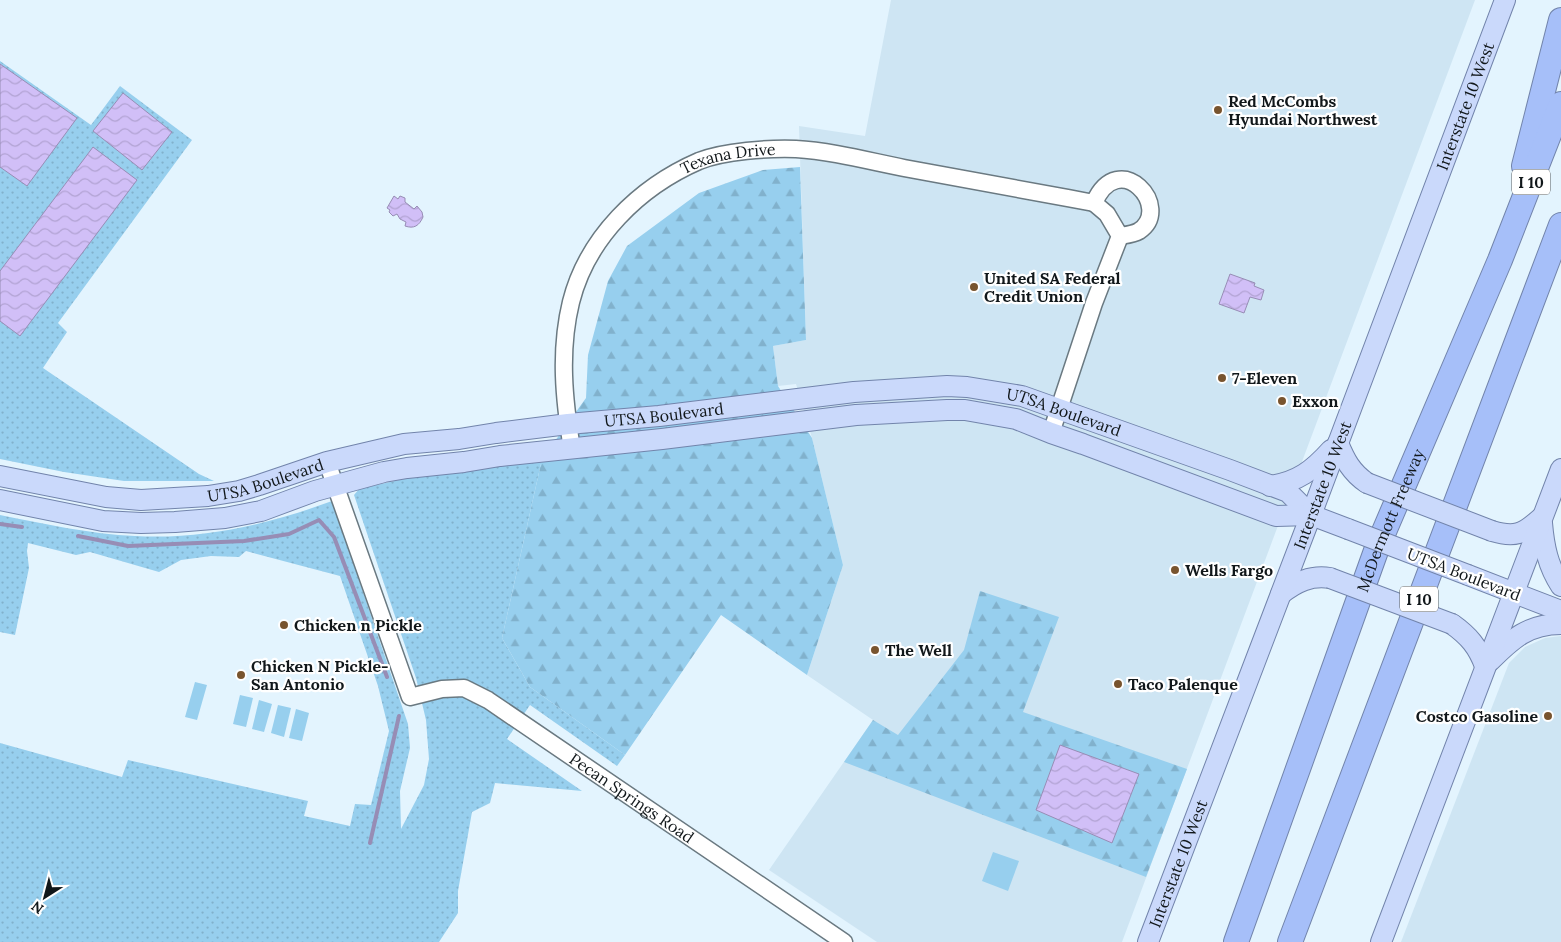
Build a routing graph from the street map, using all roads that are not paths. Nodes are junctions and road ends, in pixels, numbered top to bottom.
1 (1505, 0) edge
2 (1561, 20) edge
3 (1561, 104) edge
4 (1094, 203) junction
5 (1561, 225) edge
6 (1120, 236) junction
7 (1555, 246) edge
8 (1500, 260) junction
9 (810, 397) junction
10 (1059, 409) junction
11 (813, 420) junction
12 (568, 424) junction
13 (1051, 433) junction
14 (1338, 442) junction
15 (572, 449) junction
16 (327, 462) junction
17 (1561, 469) edge
18 (0, 476) edge
19 (336, 485) junction
20 (1270, 486) junction
21 (0, 500) edge
22 (1311, 515) junction
23 (1541, 518) junction
24 (1561, 586) edge
25 (1513, 592) junction
26 (1281, 594) junction
27 (1561, 611) edge
28 (1561, 624) edge
29 (1485, 666) junction
30 (844, 942) edge
31 (1148, 942) edge
32 (1236, 942) edge
33 (1290, 942) edge
34 (1381, 942) edge

1 - 14 main road, Interstate 10 West
2 - 8 highway
3 - 8 highway, McDermott Freeway / I 10
4 - 6 street
4 - 6 street
4 - 12 street, Texana Drive
5 - 7 highway, I 10
6 - 10 street
7 - 33 highway, I 10
8 - 32 highway, McDermott Freeway / I 10
9 - 10 main road, UTSA Boulevard
9 - 11 street
9 - 12 main road, UTSA Boulevard
10 - 13 street
10 - 20 main road, UTSA Boulevard
11 - 13 main road, UTSA Boulevard
11 - 15 main road, UTSA Boulevard
12 - 15 street, Texana Drive
12 - 16 main road, UTSA Boulevard
13 - 22 main road, UTSA Boulevard
14 - 20 main road
14 - 22 main road, Interstate 10 West
14 - 23 main road, bridge
15 - 19 main road, UTSA Boulevard
16 - 18 main road, UTSA Boulevard
16 - 19 street
17 - 23 main road
19 - 21 main road, UTSA Boulevard
19 - 30 street, Pecan Springs Road
20 - 22 main road, UTSA Boulevard
22 - 25 main road, UTSA Boulevard, bridge
22 - 26 main road, Interstate 10 West
23 - 24 main road
23 - 25 main road
25 - 27 main road, UTSA Boulevard
25 - 29 main road
26 - 29 main road, bridge
26 - 31 main road, Interstate 10 West
28 - 29 main road
29 - 34 main road

